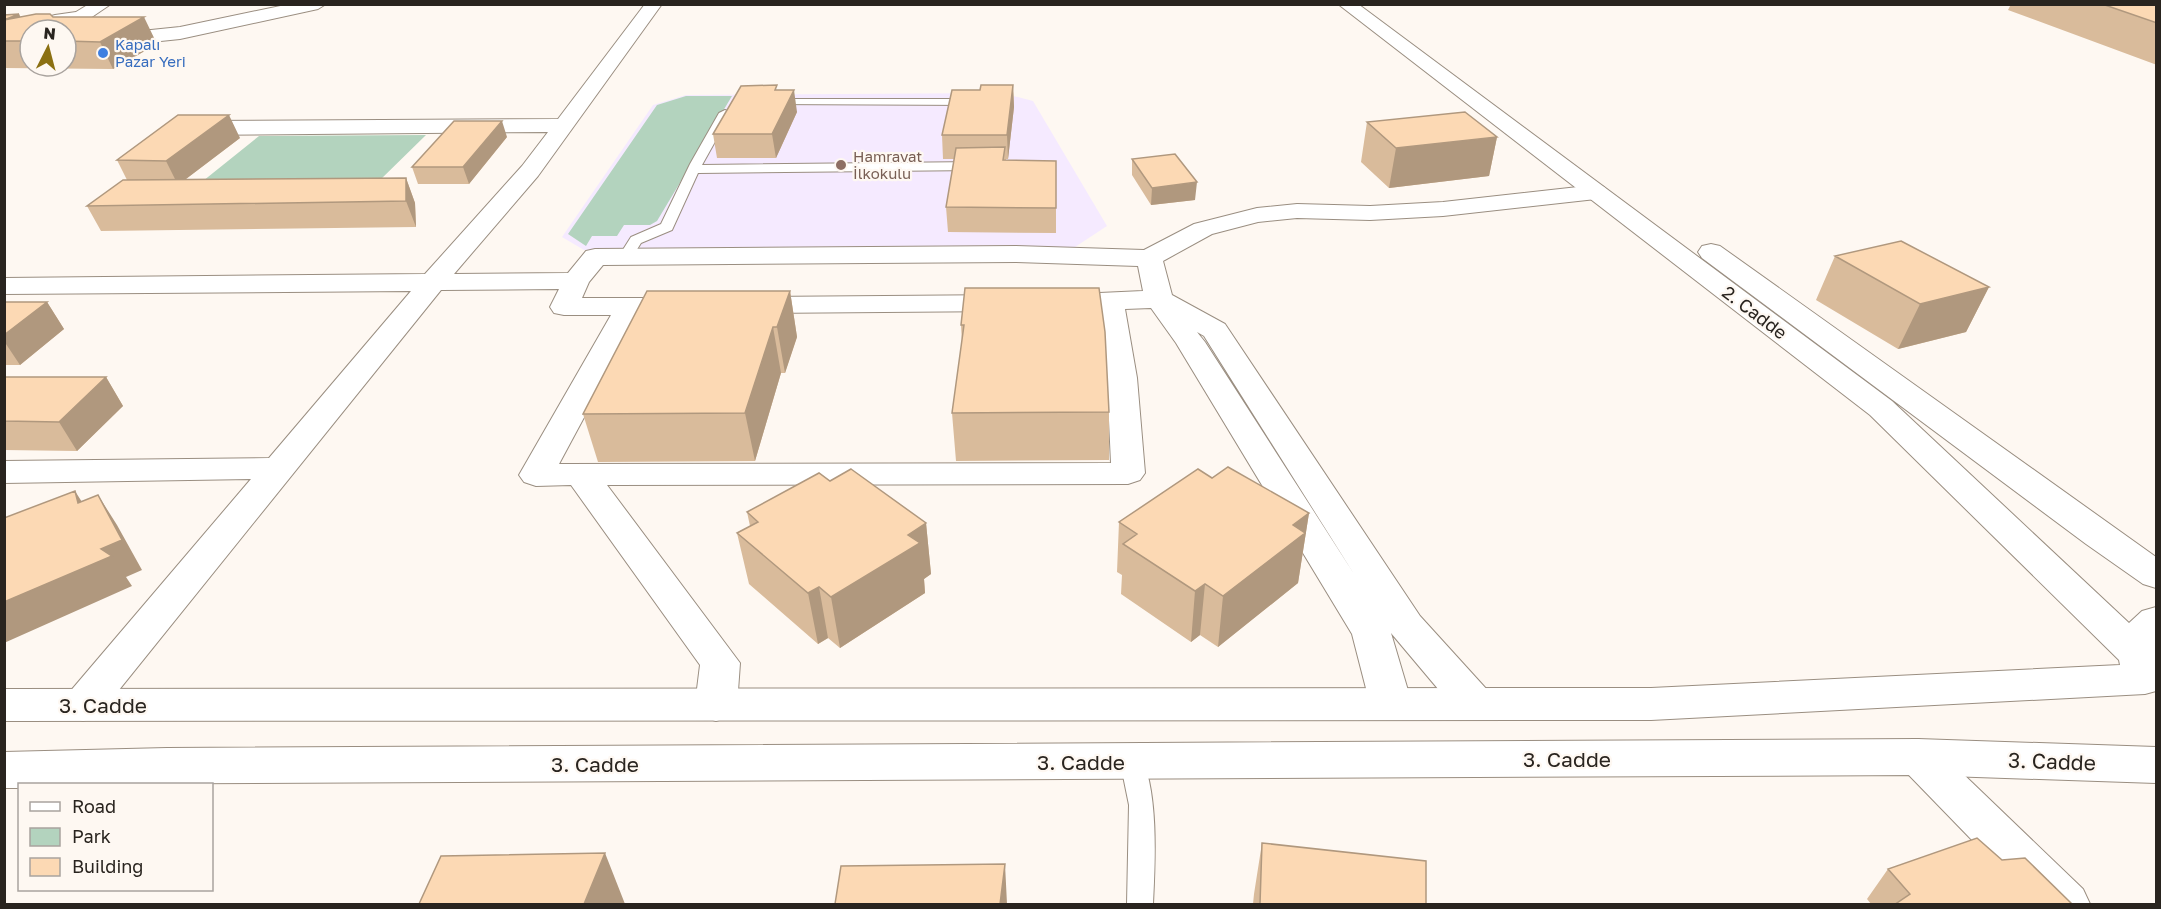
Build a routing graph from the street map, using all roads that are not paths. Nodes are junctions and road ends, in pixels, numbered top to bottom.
1 (103, 4) edge
2 (318, 4) edge
3 (654, 4) edge
4 (1346, 4) edge
5 (1367, 4) edge
6 (4, 35) edge
7 (78, 35) edge
8 (738, 102) edge
9 (761, 102) edge
10 (981, 102) edge
11 (565, 125) junction
12 (173, 128) edge
13 (991, 166) edge
14 (693, 169) junction
15 (1596, 192) junction
16 (626, 256) junction
17 (1149, 258) junction
18 (576, 281) junction
19 (433, 282) junction
20 (4, 286) edge
21 (1160, 299) junction
22 (630, 306) junction
23 (1112, 310) dead end
24 (280, 468) junction
25 (4, 472) edge
26 (581, 475) junction
27 (2157, 576) edge
28 (2157, 621) edge
29 (2146, 675) edge
30 (1391, 704) junction
31 (1475, 704) junction
32 (4, 705) edge
33 (83, 705) junction
34 (716, 705) junction
35 (1918, 757) junction
36 (1132, 761) junction
37 (2157, 765) edge
38 (4, 770) edge
39 (1140, 904) edge
40 (2066, 904) edge

1 - 6 street
2 - 7 street
3 - 11 street
4 - 15 street, 2. Cadde
5 - 27 street, 2. Cadde
8 - 14 lane
9 - 10 lane
11 - 12 street
11 - 19 street
13 - 14 lane
14 - 16 lane
15 - 17 street
15 - 29 street, 2. Cadde
16 - 17 street
16 - 18 street
17 - 21 street
18 - 19 street
18 - 22 street
19 - 20 street
19 - 24 street
21 - 22 street
21 - 30 street
21 - 31 street
22 - 26 street
23 - 26 street
24 - 25 street
24 - 33 street
26 - 34 street
28 - 29 street
29 - 31 street, 3. Cadde
30 - 31 street, 3. Cadde
30 - 34 street, 3. Cadde
32 - 33 street, 3. Cadde
33 - 34 street, 3. Cadde
35 - 36 street, 3. Cadde
35 - 37 street, 3. Cadde
35 - 40 street
36 - 38 street, 3. Cadde
36 - 39 lane

